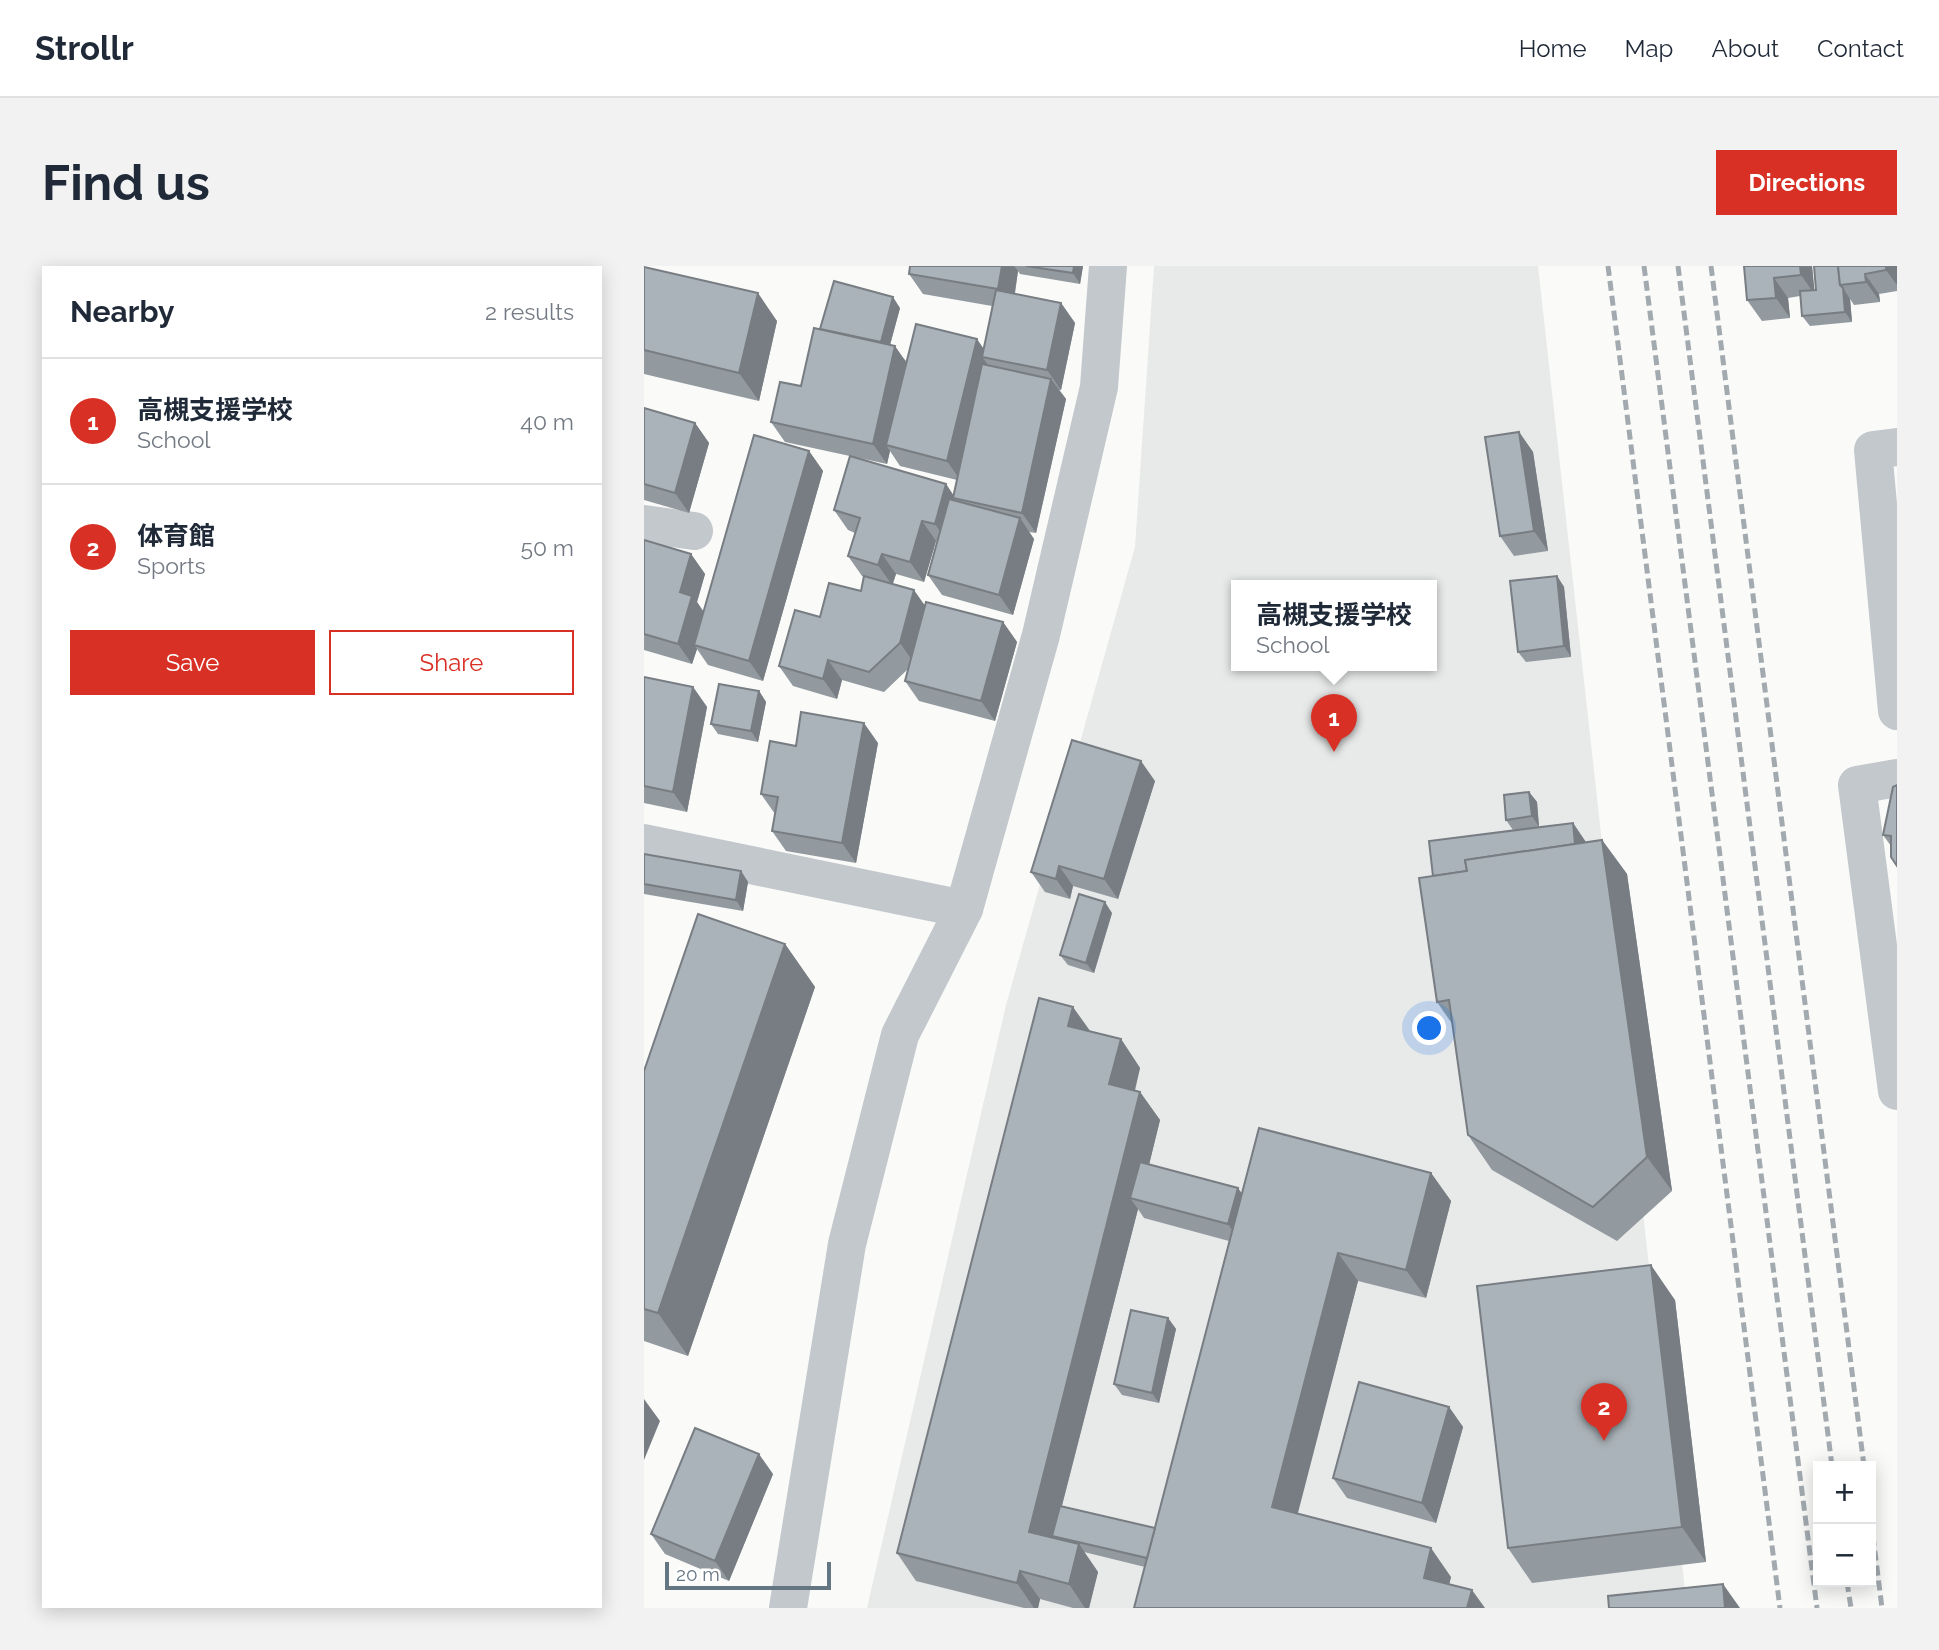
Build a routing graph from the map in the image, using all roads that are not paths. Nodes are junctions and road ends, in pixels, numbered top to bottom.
1 (1108, 266) edge
2 (1897, 447) edge
3 (644, 524) edge
4 (694, 531) dead end
5 (1897, 711) edge
6 (1897, 778) edge
7 (644, 843) edge
8 (964, 909) junction
9 (1885, 921) edge
10 (1897, 1091) edge
11 (788, 1608) edge

1 - 8 street
2 - 5 street
3 - 4 street
6 - 9 street
7 - 8 street
8 - 11 street
9 - 10 street

